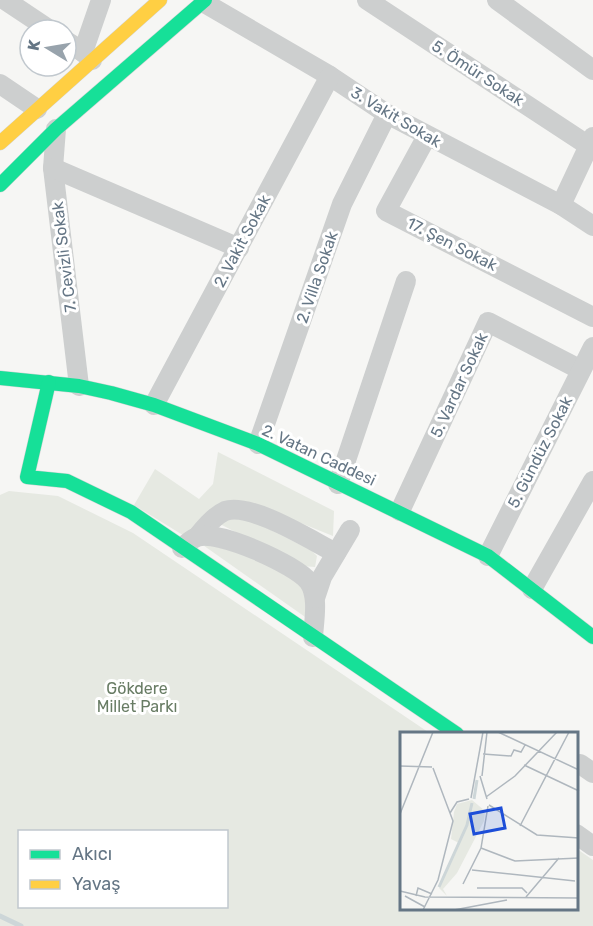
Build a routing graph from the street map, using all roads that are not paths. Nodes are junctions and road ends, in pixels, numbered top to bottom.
1 (6, 0) edge
2 (101, 0) edge
3 (160, 0) edge
4 (367, 0) edge
5 (496, 0) edge
6 (204, 1) edge
7 (32, 18) edge
8 (78, 50) edge
9 (87, 56) junction
10 (593, 69) edge
11 (330, 76) junction
12 (0, 84) edge
13 (37, 110) junction
14 (387, 114) junction
15 (56, 129) junction
16 (427, 136) junction
17 (1, 140) edge
18 (591, 142) edge
19 (53, 168) junction
20 (0, 185) edge
21 (561, 205) junction
22 (593, 226) edge
23 (239, 248) junction
24 (406, 281) dead end
25 (593, 317) edge
26 (593, 347) edge
27 (581, 370) junction
28 (0, 378) edge
29 (49, 382) junction
30 (79, 386) junction
31 (154, 405) junction
32 (258, 444) junction
33 (593, 481) edge
34 (338, 484) junction
35 (400, 511) junction
36 (350, 530) dead end
37 (190, 542) junction
38 (336, 553) junction
39 (488, 556) junction
40 (532, 589) junction
41 (315, 598) junction
42 (313, 637) junction
43 (593, 637) edge
44 (454, 732) edge
45 (578, 835) edge
46 (593, 846) edge

1 - 7 street
2 - 9 street
3 - 9 main road
4 - 18 street, 5. Ömür Sokak
5 - 10 street
6 - 11 street, 3. Vakit Sokak
6 - 15 main road
8 - 9 street
9 - 13 main road
11 - 14 street, 3. Vakit Sokak
11 - 23 street, 2. Vakit Sokak
12 - 13 street
13 - 17 main road
14 - 16 street, 3. Vakit Sokak
14 - 32 street, 2. Villa Sokak
15 - 19 street, 7. Cevizli Sokak
15 - 20 main road
16 - 21 street, 3. Vakit Sokak
16 - 25 street, 17. Şen Sokak
18 - 21 street
19 - 23 street
19 - 30 street, 7. Cevizli Sokak
21 - 22 street, 3. Vakit Sokak
23 - 31 street, 2. Vakit Sokak
24 - 34 street
26 - 27 street, 5. Gündüz Sokak
27 - 35 street, 5. Vardar Sokak
27 - 39 street, 5. Gündüz Sokak
28 - 29 main road, 2. Vatan Caddesi
29 - 30 main road, 2. Vatan Caddesi
29 - 37 main road
30 - 31 main road, 2. Vatan Caddesi
31 - 32 main road, 2. Vatan Caddesi
32 - 34 main road, 2. Vatan Caddesi
33 - 40 street
34 - 35 main road, 2. Vatan Caddesi
35 - 39 main road, 2. Vatan Caddesi
36 - 38 street
37 - 38 street
37 - 41 street
37 - 42 main road
38 - 41 street
39 - 40 main road, 2. Vatan Caddesi
40 - 43 main road, 2. Vatan Caddesi
41 - 42 street
42 - 44 main road
45 - 46 street

